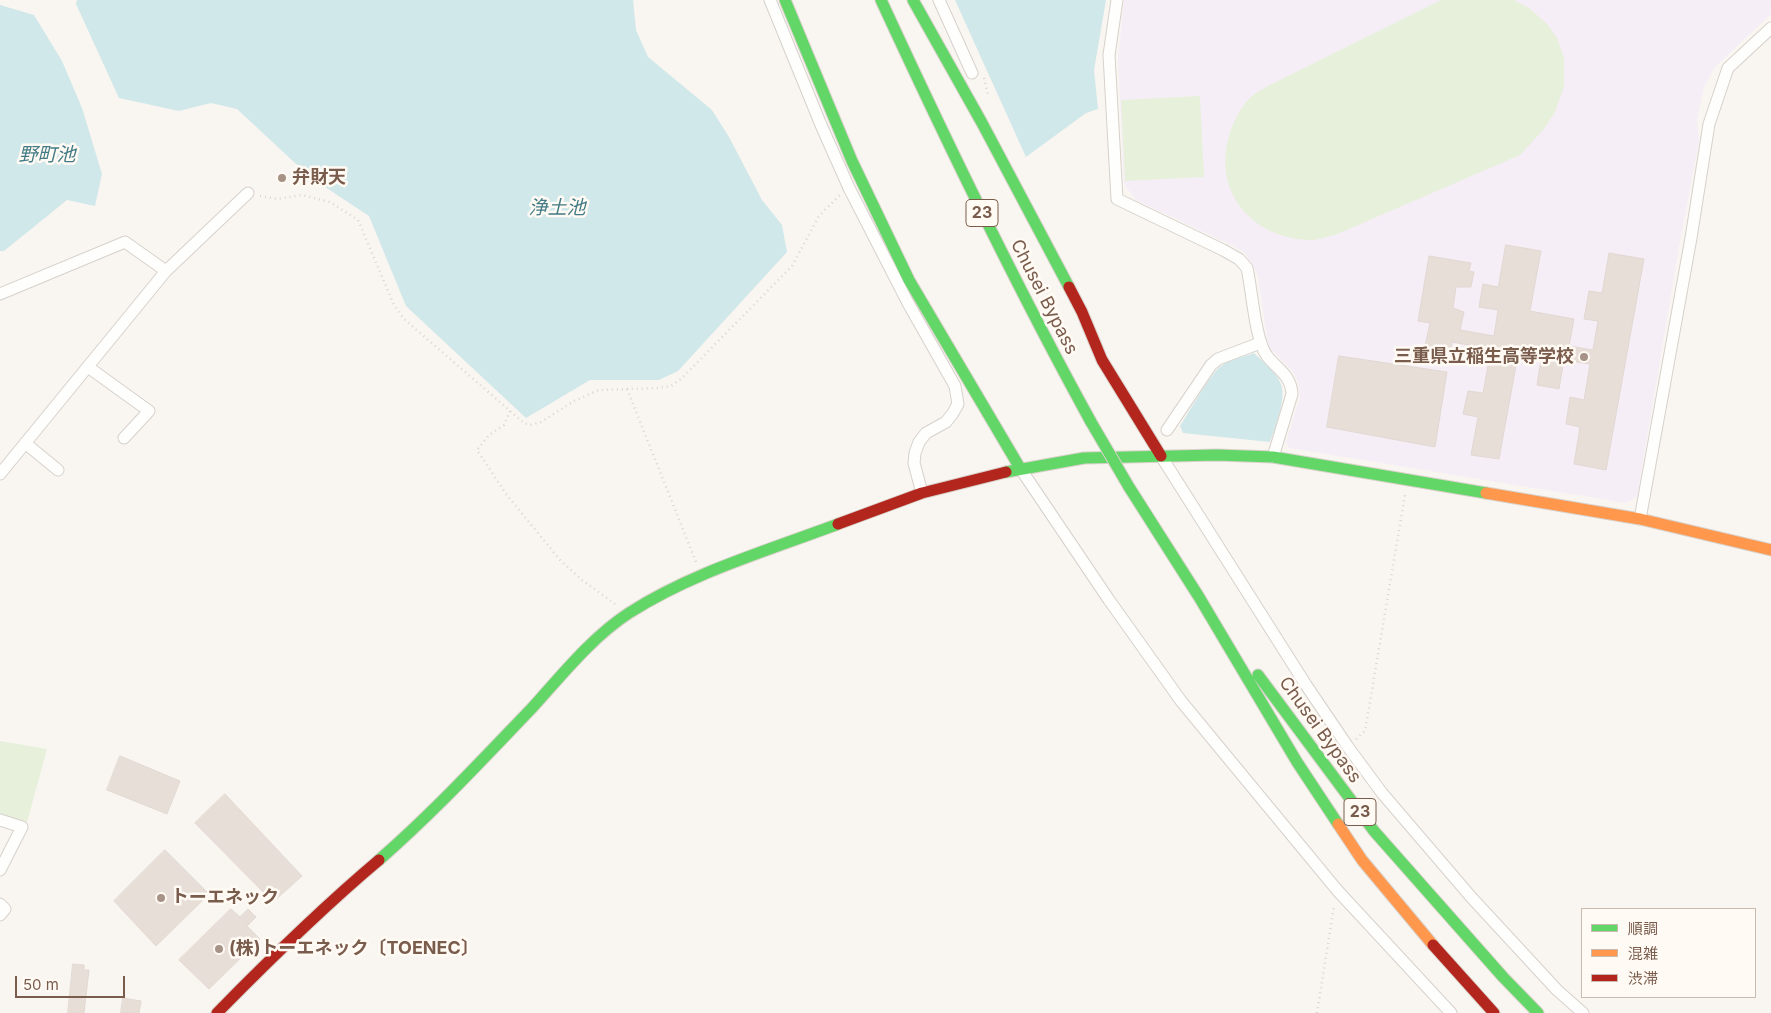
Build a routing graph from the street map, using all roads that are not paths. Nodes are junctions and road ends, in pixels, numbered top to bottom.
1 (770, 0) edge
2 (785, 0) edge
3 (882, 0) edge
4 (913, 0) edge
5 (939, 0) edge
6 (1117, 0) edge
7 (1771, 28) edge
8 (977, 74) road end
9 (248, 194) road end
10 (166, 271) junction
11 (0, 294) edge
12 (1260, 343) junction
13 (88, 367) junction
14 (149, 411) junction
15 (157, 420) dead end
16 (1166, 430) dead end
17 (124, 438) dead end
18 (25, 444) junction
19 (1162, 456) junction
20 (1273, 457) junction
21 (1020, 468) junction
22 (58, 470) dead end
23 (0, 474) edge
24 (922, 493) junction
25 (1640, 519) junction
26 (1771, 550) edge
27 (1199, 597) junction
28 (0, 820) edge
29 (0, 870) edge
30 (0, 904) edge
31 (0, 915) edge
32 (217, 1013) edge
33 (1451, 1013) edge
34 (1494, 1013) edge
35 (1538, 1013) edge
36 (1583, 1013) edge

1 - 24 street
2 - 21 main road
3 - 27 main road, Chusei Bypass / 23, bridge
4 - 19 main road
5 - 8 street
6 - 12 street
7 - 25 street
9 - 10 street
10 - 11 street
10 - 13 street
12 - 16 street
12 - 20 street
13 - 14 street
13 - 18 street
14 - 15 street
14 - 17 street
18 - 22 street
18 - 23 street
19 - 20 main road
19 - 21 main road
19 - 36 street
20 - 25 main road
21 - 24 main road
21 - 33 street
24 - 32 main road
25 - 26 main road
27 - 34 main road, Chusei Bypass / 23
27 - 35 main road, Chusei Bypass / 23
28 - 29 street
30 - 31 street

